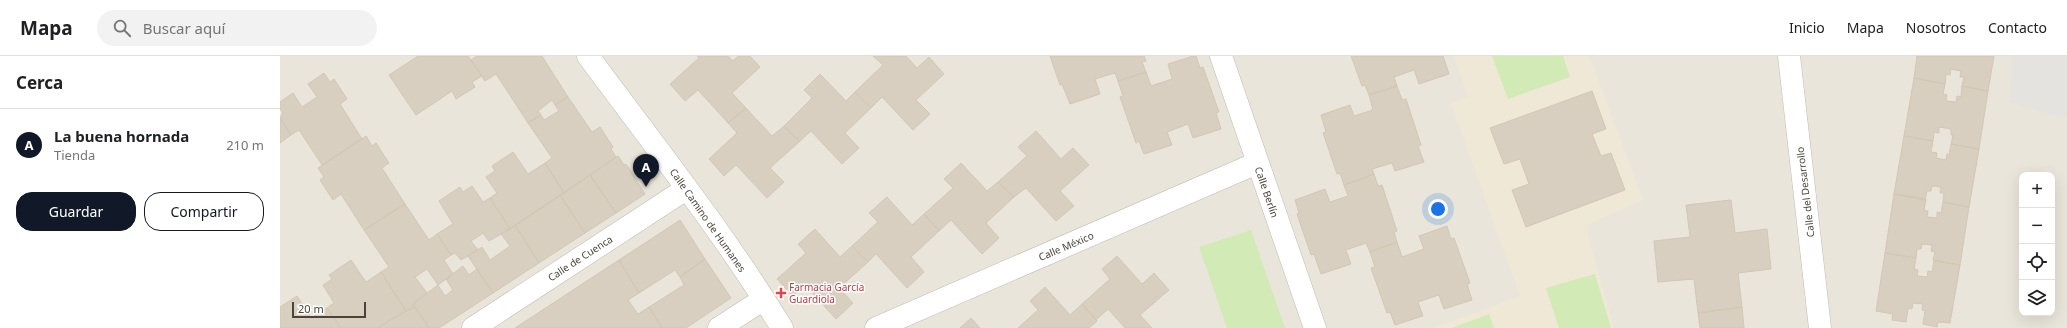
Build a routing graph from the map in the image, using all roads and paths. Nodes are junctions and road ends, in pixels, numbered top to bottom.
1 (588, 56) edge
2 (1221, 56) edge
3 (1789, 56) edge
4 (1257, 163) junction
5 (686, 189) junction
6 (764, 299) junction
7 (473, 328) edge
8 (719, 328) edge
9 (782, 328) edge
10 (876, 328) edge
11 (1315, 328) edge
12 (1820, 328) edge

1 - 5 street, Calle Camino de Humanes
2 - 4 street, Calle Berlín
3 - 12 street, Calle del Desarrollo
4 - 10 street, Calle México
4 - 11 street, Calle Berlín
5 - 6 street, Calle Camino de Humanes
5 - 7 street, Calle de Cuenca
6 - 8 street
6 - 9 street, Calle Camino de Humanes

